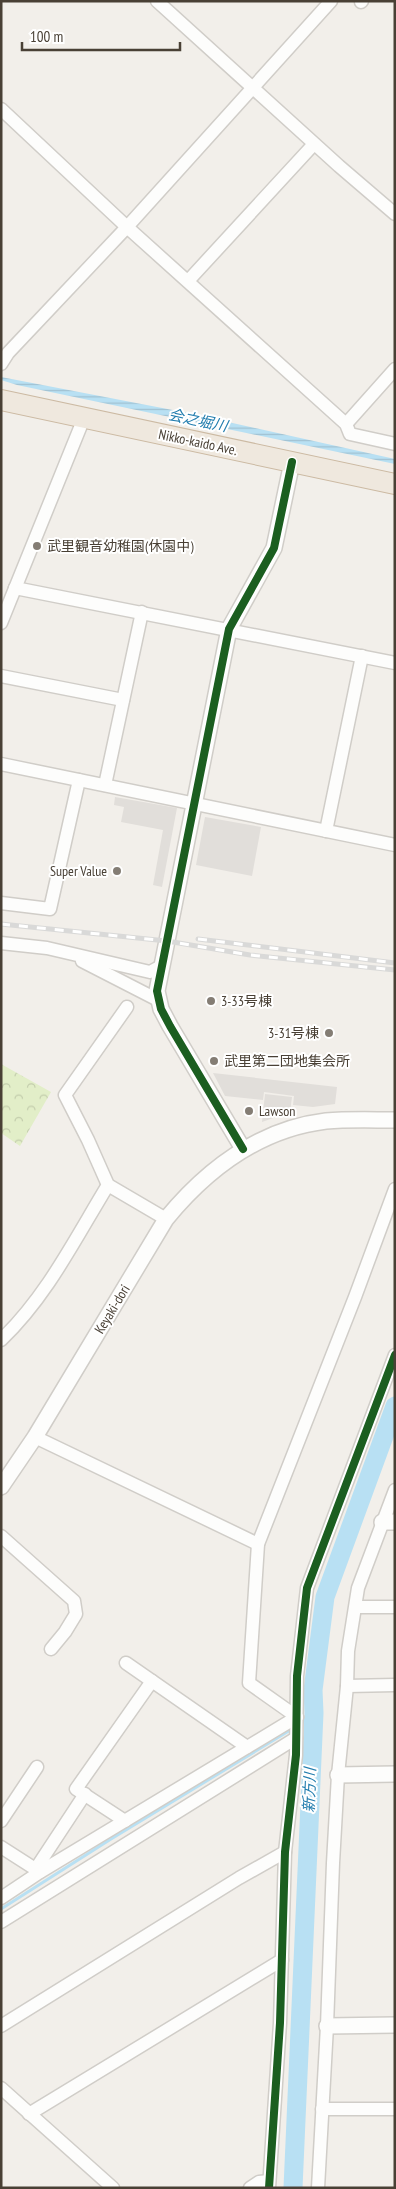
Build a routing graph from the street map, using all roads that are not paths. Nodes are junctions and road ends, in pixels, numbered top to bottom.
1 (157, 1) edge
2 (331, 1) edge
3 (253, 89) junction
4 (1, 109) edge
5 (314, 144) junction
6 (395, 214) edge
7 (127, 227) junction
8 (188, 281) junction
9 (3, 357) edge
10 (395, 369) edge
11 (1, 400) edge
12 (84, 418) junction
13 (346, 424) junction
14 (395, 444) edge
15 (292, 462) junction
16 (395, 484) edge
17 (15, 588) junction
18 (142, 612) junction
19 (1, 623) edge
20 (229, 629) junction
21 (362, 656) junction
22 (395, 662) edge
23 (1, 676) edge
24 (123, 700) junction
25 (1, 764) edge
26 (79, 780) junction
27 (105, 785) junction
28 (193, 804) junction
29 (326, 831) junction
30 (395, 845) edge
31 (1, 903) edge
32 (1, 943) edge
33 (62, 951) junction
34 (163, 964) junction
35 (158, 1000) junction
36 (127, 1007) dead end
37 (395, 1120) edge
38 (243, 1149) junction
39 (108, 1185) junction
40 (395, 1189) edge
41 (166, 1219) junction
42 (1, 1340) edge
43 (395, 1355) edge
44 (35, 1437) junction
45 (1, 1487) edge
46 (395, 1490) edge
47 (388, 1522) edge
48 (1, 1536) edge
49 (258, 1544) junction
50 (356, 1607) junction
51 (395, 1607) edge
52 (51, 1649) dead end
53 (126, 1663) dead end
54 (152, 1681) junction
55 (395, 1685) edge
56 (347, 1686) junction
57 (297, 1717) junction
58 (296, 1738) junction
59 (247, 1747) junction
60 (37, 1767) dead end
61 (395, 1774) edge
62 (338, 1775) junction
63 (85, 1794) junction
64 (125, 1820) junction
65 (1, 1821) edge
66 (1, 1847) edge
67 (286, 1852) junction
68 (37, 1871) junction
69 (2, 1897) edge
70 (1, 1922) edge
71 (282, 1960) junction
72 (395, 2025) edge
73 (1, 2026) edge
74 (327, 2026) junction
75 (1, 2088) edge
76 (322, 2109) junction
77 (395, 2109) edge
78 (29, 2114) junction
79 (269, 2185) edge
80 (113, 2188) edge
81 (250, 2188) edge
82 (318, 2188) edge

1 - 3 street
2 - 3 street
3 - 5 street
3 - 7 street
4 - 7 street
5 - 6 street
5 - 8 street
7 - 8 street
7 - 9 street
8 - 13 street
10 - 13 street
11 - 12 highway, Nikko-kaido Ave.
12 - 15 highway, Nikko-kaido Ave.
12 - 17 street
13 - 14 street
15 - 16 highway, Nikko-kaido Ave.
15 - 20 street
17 - 18 street
17 - 19 street
18 - 20 street
18 - 24 street
20 - 21 street
20 - 28 street
21 - 22 street
21 - 29 street
23 - 24 street
24 - 27 street
25 - 26 street
26 - 27 street
26 - 31 street
27 - 28 street
28 - 29 street
28 - 34 street
29 - 30 street
32 - 33 street
33 - 34 street
33 - 35 street
34 - 35 street
35 - 38 street
36 - 39 street
37 - 38 street, Keyaki-dori
38 - 41 street, Keyaki-dori
39 - 41 street
39 - 42 street
40 - 49 street
41 - 44 street, Keyaki-dori
43 - 57 street
44 - 45 street, Keyaki-dori
44 - 49 street
46 - 47 street
47 - 50 street
48 - 52 street
49 - 57 street
50 - 51 street
50 - 56 street
53 - 54 street
54 - 59 street
54 - 63 street
55 - 56 street
56 - 62 street
57 - 58 street
57 - 59 street
58 - 67 street
58 - 70 street
59 - 64 street
60 - 65 street
61 - 62 street
62 - 74 street
63 - 64 street
63 - 68 street
64 - 68 street
66 - 68 street
67 - 71 street
67 - 73 street
68 - 69 street
71 - 78 street
71 - 79 street
72 - 74 street
74 - 76 street
75 - 78 street
76 - 77 street
76 - 82 street
78 - 80 street
79 - 81 street

